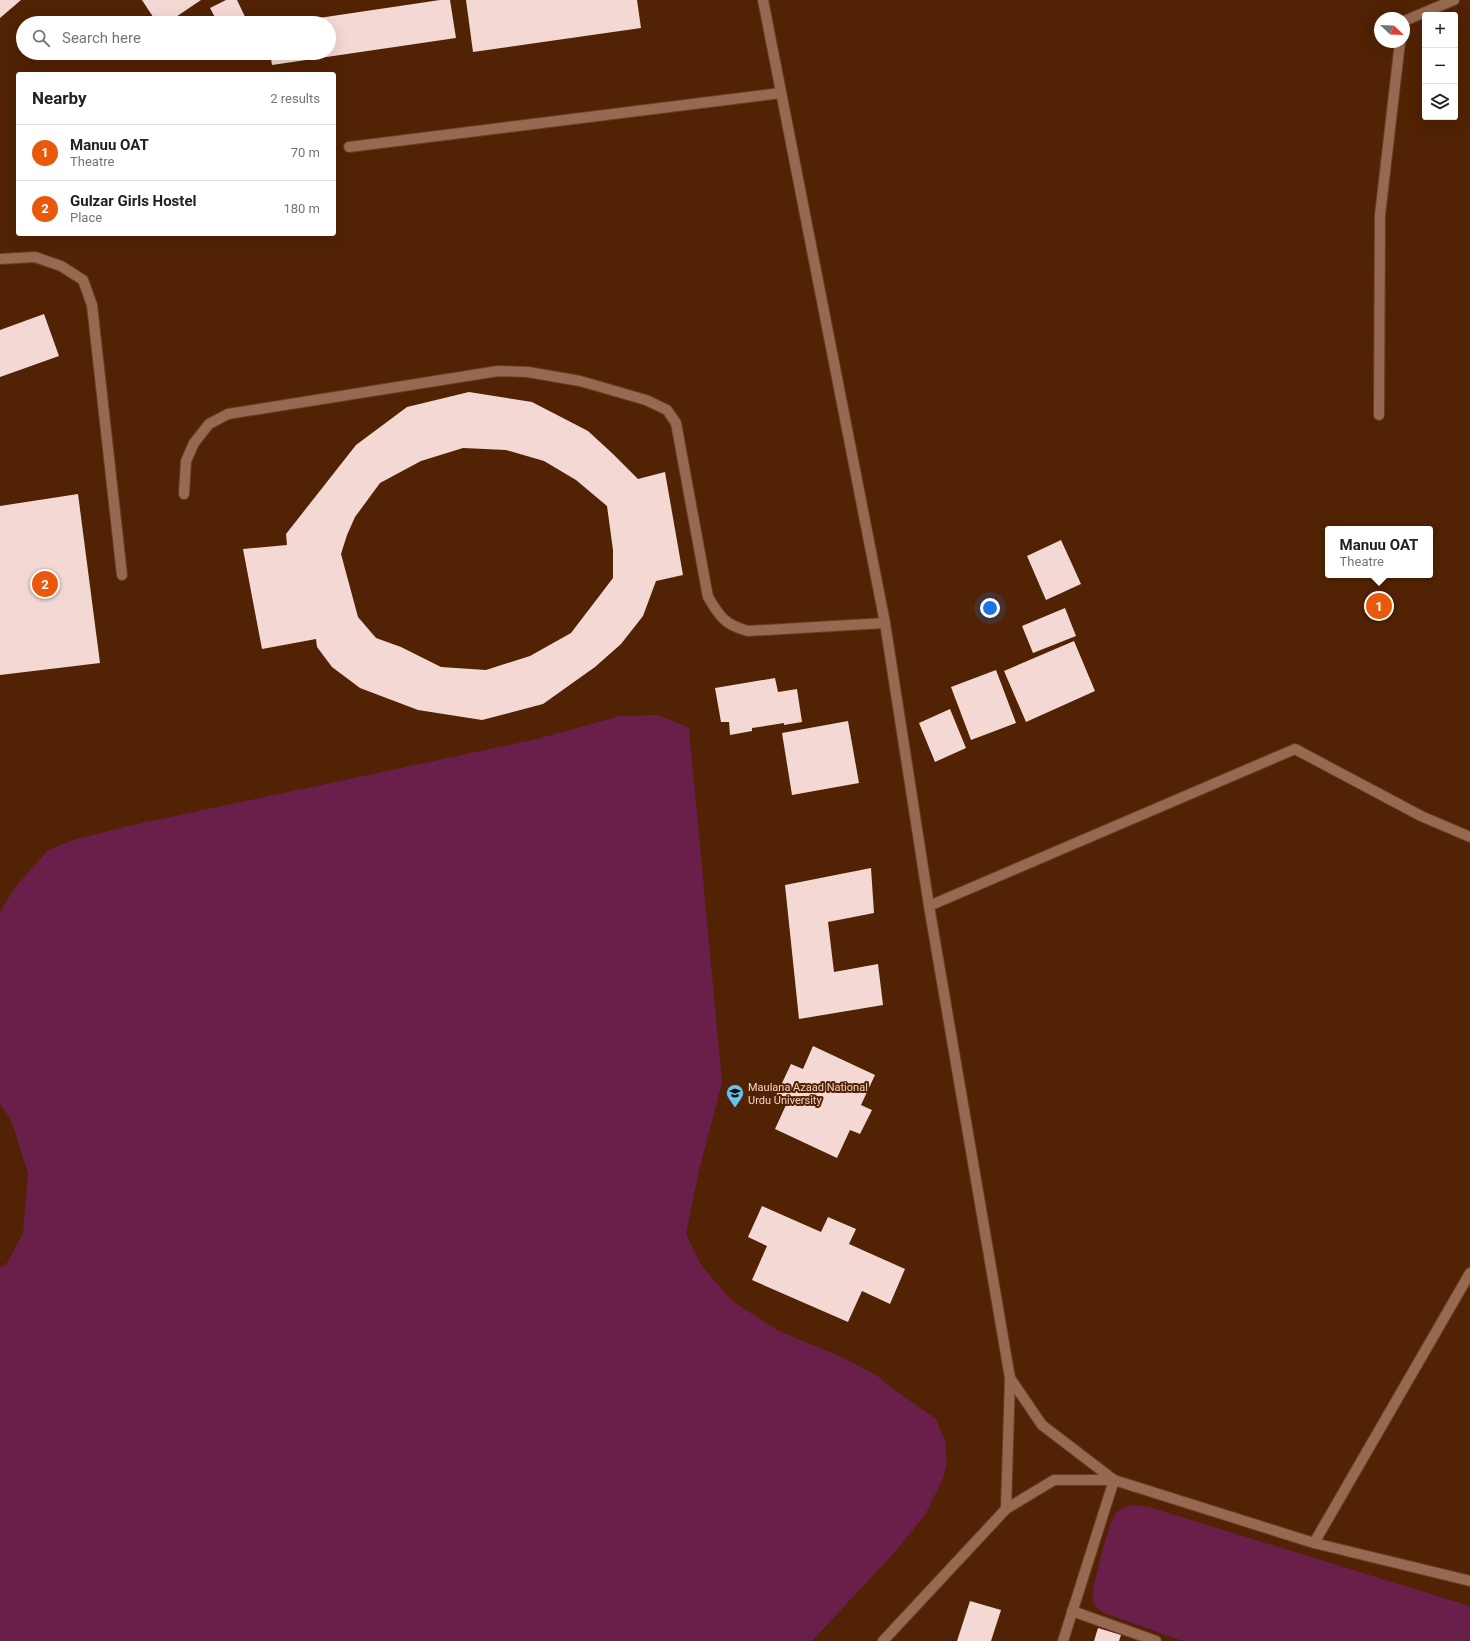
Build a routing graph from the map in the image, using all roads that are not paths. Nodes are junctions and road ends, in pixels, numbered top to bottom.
1 (763, 0) edge
2 (1454, 0) edge
3 (1410, 19) edge
4 (1399, 48) edge
5 (781, 93) junction
6 (349, 147) dead end
7 (0, 259) edge
8 (1380, 415) dead end
9 (184, 494) dead end
10 (122, 575) dead end
11 (885, 623) junction
12 (1470, 838) edge
13 (929, 906) junction
14 (1470, 1273) edge
15 (1010, 1378) junction
16 (1114, 1480) junction
17 (1006, 1509) junction
18 (1314, 1543) junction
19 (1470, 1581) edge
20 (1072, 1611) junction
21 (883, 1641) edge
22 (1063, 1641) edge
23 (1156, 1641) edge

1 - 5 lane
2 - 3 lane
4 - 8 lane
5 - 6 lane
5 - 11 lane
7 - 10 lane
9 - 11 lane
11 - 13 lane
12 - 13 lane
13 - 15 lane
14 - 18 lane
15 - 16 lane
15 - 17 lane
16 - 17 lane
16 - 18 lane
16 - 20 lane
17 - 21 lane
18 - 19 lane
20 - 22 lane
20 - 23 lane

